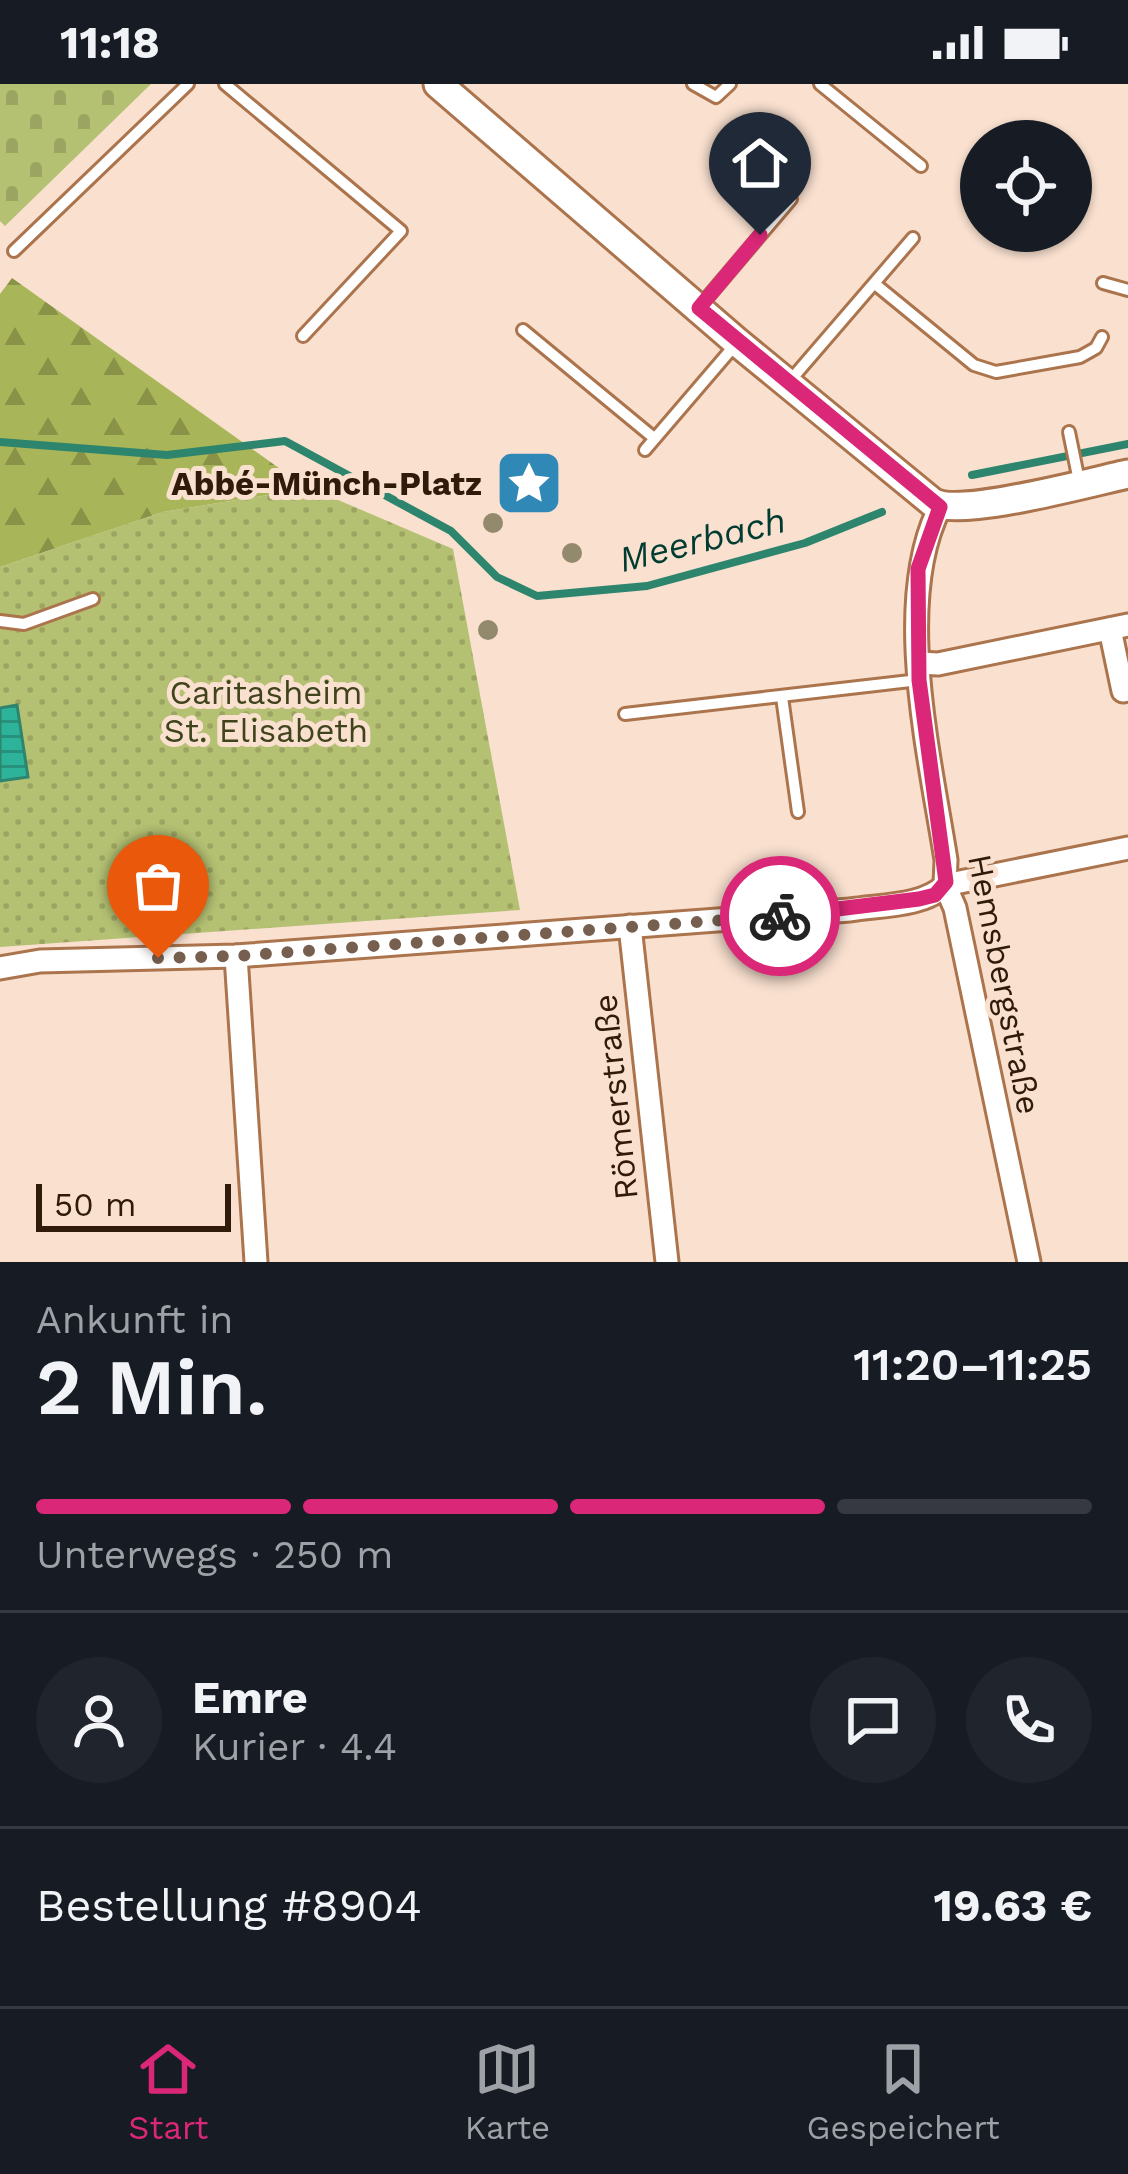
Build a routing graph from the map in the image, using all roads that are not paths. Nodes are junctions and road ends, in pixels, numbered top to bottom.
1 (188, 84) edge
2 (224, 84) edge
3 (438, 84) edge
4 (693, 84) edge
5 (730, 84) edge
6 (820, 84) edge
7 (921, 166) dead end
8 (791, 199) dead end
9 (913, 238) dead end
10 (14, 251) dead end
11 (1102, 283) dead end
12 (875, 284) junction
13 (1128, 290) edge
14 (699, 308) junction
15 (523, 330) dead end
16 (303, 337) dead end
17 (1102, 338) dead end
18 (737, 342) junction
19 (789, 382) junction
20 (1069, 431) dead end
21 (654, 439) junction
22 (645, 450) dead end
23 (1128, 474) edge
24 (1078, 476) junction
25 (940, 507) junction
26 (93, 599) dead end
27 (0, 621) edge
28 (1119, 627) edge
29 (919, 672) junction
30 (1128, 691) edge
31 (782, 697) junction
32 (625, 714) dead end
33 (798, 812) dead end
34 (1128, 848) edge
35 (945, 885) junction
36 (630, 926) junction
37 (236, 956) junction
38 (0, 968) edge
39 (256, 1262) edge
40 (667, 1262) edge
41 (1029, 1262) edge

1 - 10 lane
2 - 16 lane
3 - 14 street
4 - 5 lane
6 - 7 lane
8 - 14 lane
9 - 12 lane
11 - 13 lane
12 - 17 lane
12 - 19 lane
14 - 18 street
15 - 21 lane
18 - 19 street
18 - 21 lane
19 - 25 street
20 - 24 lane
21 - 22 lane
23 - 24 street
24 - 25 street
25 - 29 street, Hemsbergstraße
26 - 27 lane
28 - 29 street
28 - 30 street
29 - 31 lane
29 - 35 street, Hemsbergstraße
31 - 32 lane
31 - 33 lane
34 - 35 street
35 - 36 street
35 - 41 street, Hemsbergstraße
36 - 37 street
36 - 40 street, Römerstraße
37 - 38 street
37 - 39 street

